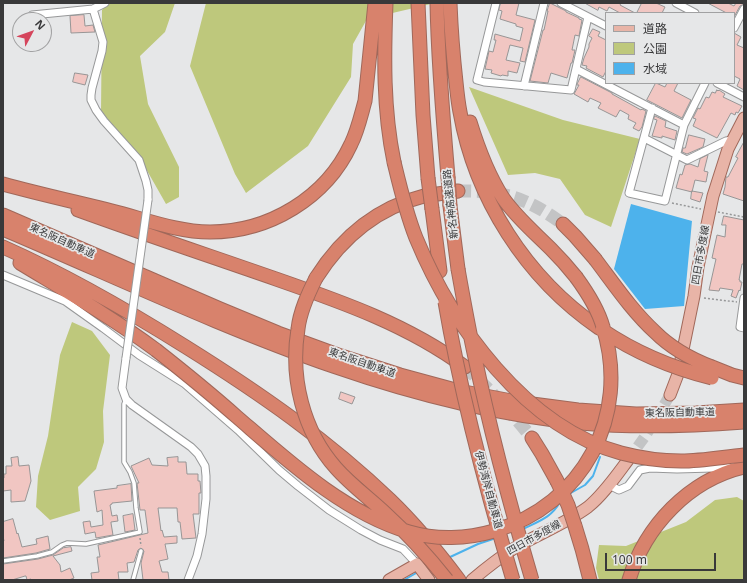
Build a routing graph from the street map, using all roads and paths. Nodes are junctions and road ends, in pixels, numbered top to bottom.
1 (105, 3) edge
2 (375, 3) edge
3 (386, 3) edge
4 (418, 3) edge
5 (437, 3) edge
6 (450, 3) edge
7 (496, 3) edge
8 (544, 3) edge
9 (561, 3) edge
10 (676, 3) edge
11 (92, 9) junction
12 (744, 9) edge
13 (693, 12) edge
14 (52, 13) edge
15 (588, 17) junction
16 (605, 26) edge
17 (735, 26) edge
18 (576, 69) junction
19 (455, 70) junction
20 (605, 84) edge
21 (605, 84) edge
22 (705, 84) edge
23 (719, 84) edge
24 (524, 86) junction
25 (744, 97) edge
26 (652, 108) junction
27 (744, 118) edge
28 (684, 125) junction
29 (644, 138) junction
30 (732, 140) junction
31 (676, 155) junction
32 (3, 184) edge
33 (22, 190) junction
34 (458, 191) tunnel mouth
35 (665, 201) junction
36 (703, 210) dead end
37 (714, 212) dead end
38 (3, 215) edge
39 (744, 217) edge
40 (563, 224) tunnel mouth
41 (3, 229) edge
42 (3, 247) edge
43 (3, 254) edge
44 (3, 275) edge
45 (700, 297) dead end
46 (744, 300) edge
47 (744, 328) edge
48 (465, 367) tunnel mouth
49 (712, 373) junction
50 (744, 378) edge
51 (744, 382) edge
52 (670, 395) tunnel mouth
53 (465, 398) joint
54 (126, 399) junction
55 (485, 402) joint
56 (744, 410) edge
57 (744, 422) edge
58 (532, 438) tunnel mouth
59 (744, 455) edge
60 (628, 460) tunnel mouth
61 (744, 461) edge
62 (744, 466) edge
63 (609, 485) junction
64 (140, 532) junction
65 (141, 551) joint
66 (3, 561) edge
67 (417, 564) junction
68 (631, 575) edge
69 (134, 580) edge
70 (188, 580) edge
71 (389, 580) edge
72 (430, 580) edge
73 (447, 580) edge
74 (459, 580) edge
75 (472, 580) edge
76 (513, 580) edge
77 (532, 580) edge
78 (590, 580) edge

1 - 11 street
2 - 33 highway
3 - 59 highway, bridge
4 - 53 highway, 新名神高速道路, bridge
5 - 55 highway, 新名神高速道路, bridge
6 - 19 highway
7 - 24 street
8 - 24 street
9 - 15 street
10 - 13 street
11 - 14 street
11 - 54 street, bridge
12 - 17 street
15 - 16 street
15 - 18 street
18 - 21 street
18 - 24 street
19 - 43 highway, bridge
19 - 49 highway, bridge
20 - 26 street
22 - 28 street
23 - 25 street
26 - 28 street
26 - 29 street
27 - 30 main road, 四日市多度線
28 - 31 street
29 - 31 street
29 - 35 street
30 - 31 street
30 - 52 main road, 四日市多度線
31 - 35 street
32 - 33 highway
33 - 48 highway
34 - 73 highway, bridge
35 - 36 path
37 - 39 path
38 - 56 highway, 東名阪自動車道
40 - 49 highway, bridge
41 - 57 highway, 東名阪自動車道
42 - 74 highway
44 - 67 street
45 - 46 path
46 - 47 street
49 - 50 highway
49 - 51 highway
53 - 76 highway, 伊勢湾岸自動車道, bridge
54 - 64 lane
54 - 70 street
55 - 77 highway, 伊勢湾岸自動車道, bridge
58 - 78 highway, bridge
60 - 63 main road, 四日市多度線
61 - 63 street
62 - 68 highway
63 - 75 main road, 四日市多度線
64 - 65 path
64 - 66 lane
65 - 69 lane
67 - 71 main road
67 - 72 main road

